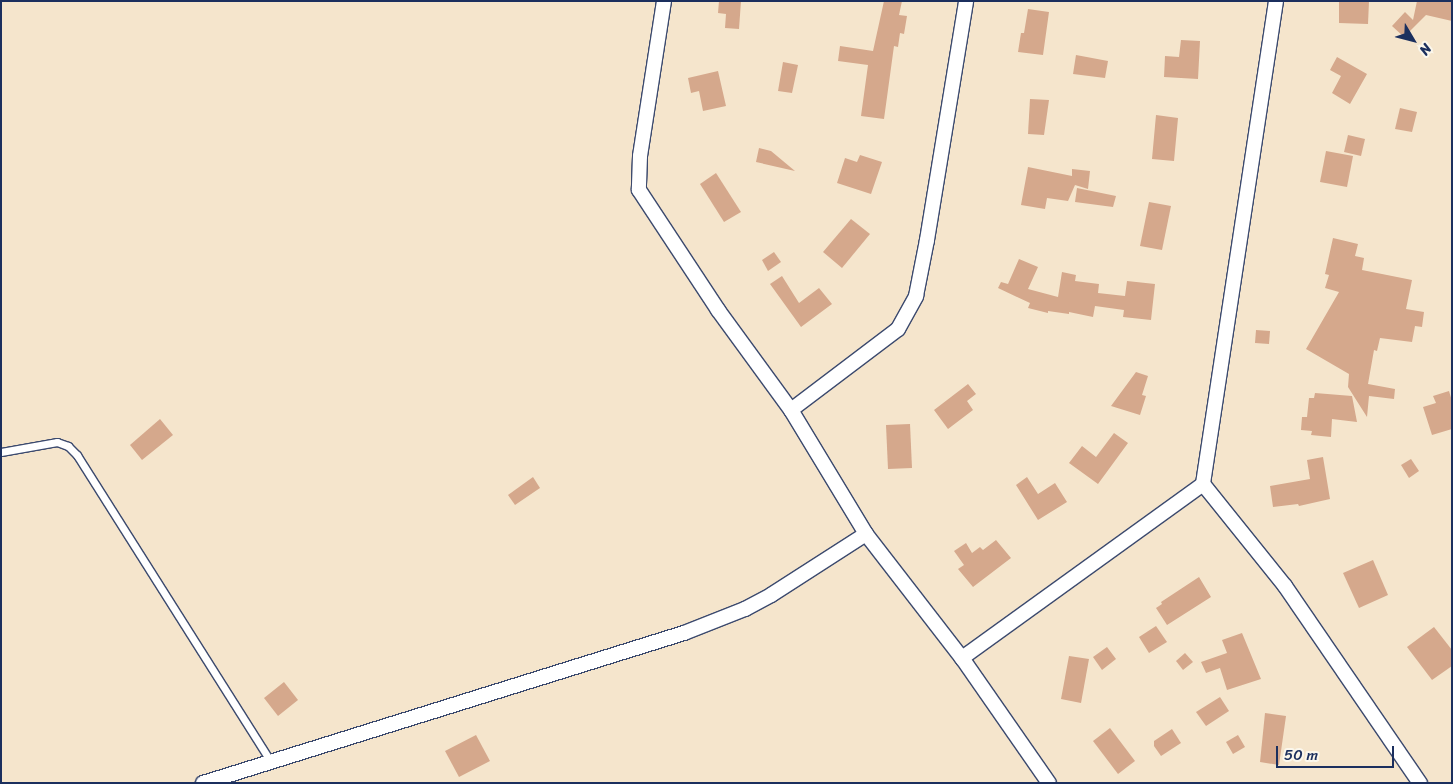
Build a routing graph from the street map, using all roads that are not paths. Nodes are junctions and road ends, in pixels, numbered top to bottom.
1 (664, 1) edge
2 (966, 1) edge
3 (1276, 1) edge
4 (791, 410) junction
5 (1, 452) edge
6 (1203, 484) junction
7 (866, 534) junction
8 (962, 658) junction
9 (271, 762) junction
10 (203, 783) edge
11 (1049, 783) edge
12 (1420, 783) edge

1 - 4 street
2 - 4 street
3 - 6 street
4 - 7 street
5 - 9 lane
6 - 8 street
6 - 12 street
7 - 8 street
7 - 9 street
8 - 11 street
9 - 10 street

